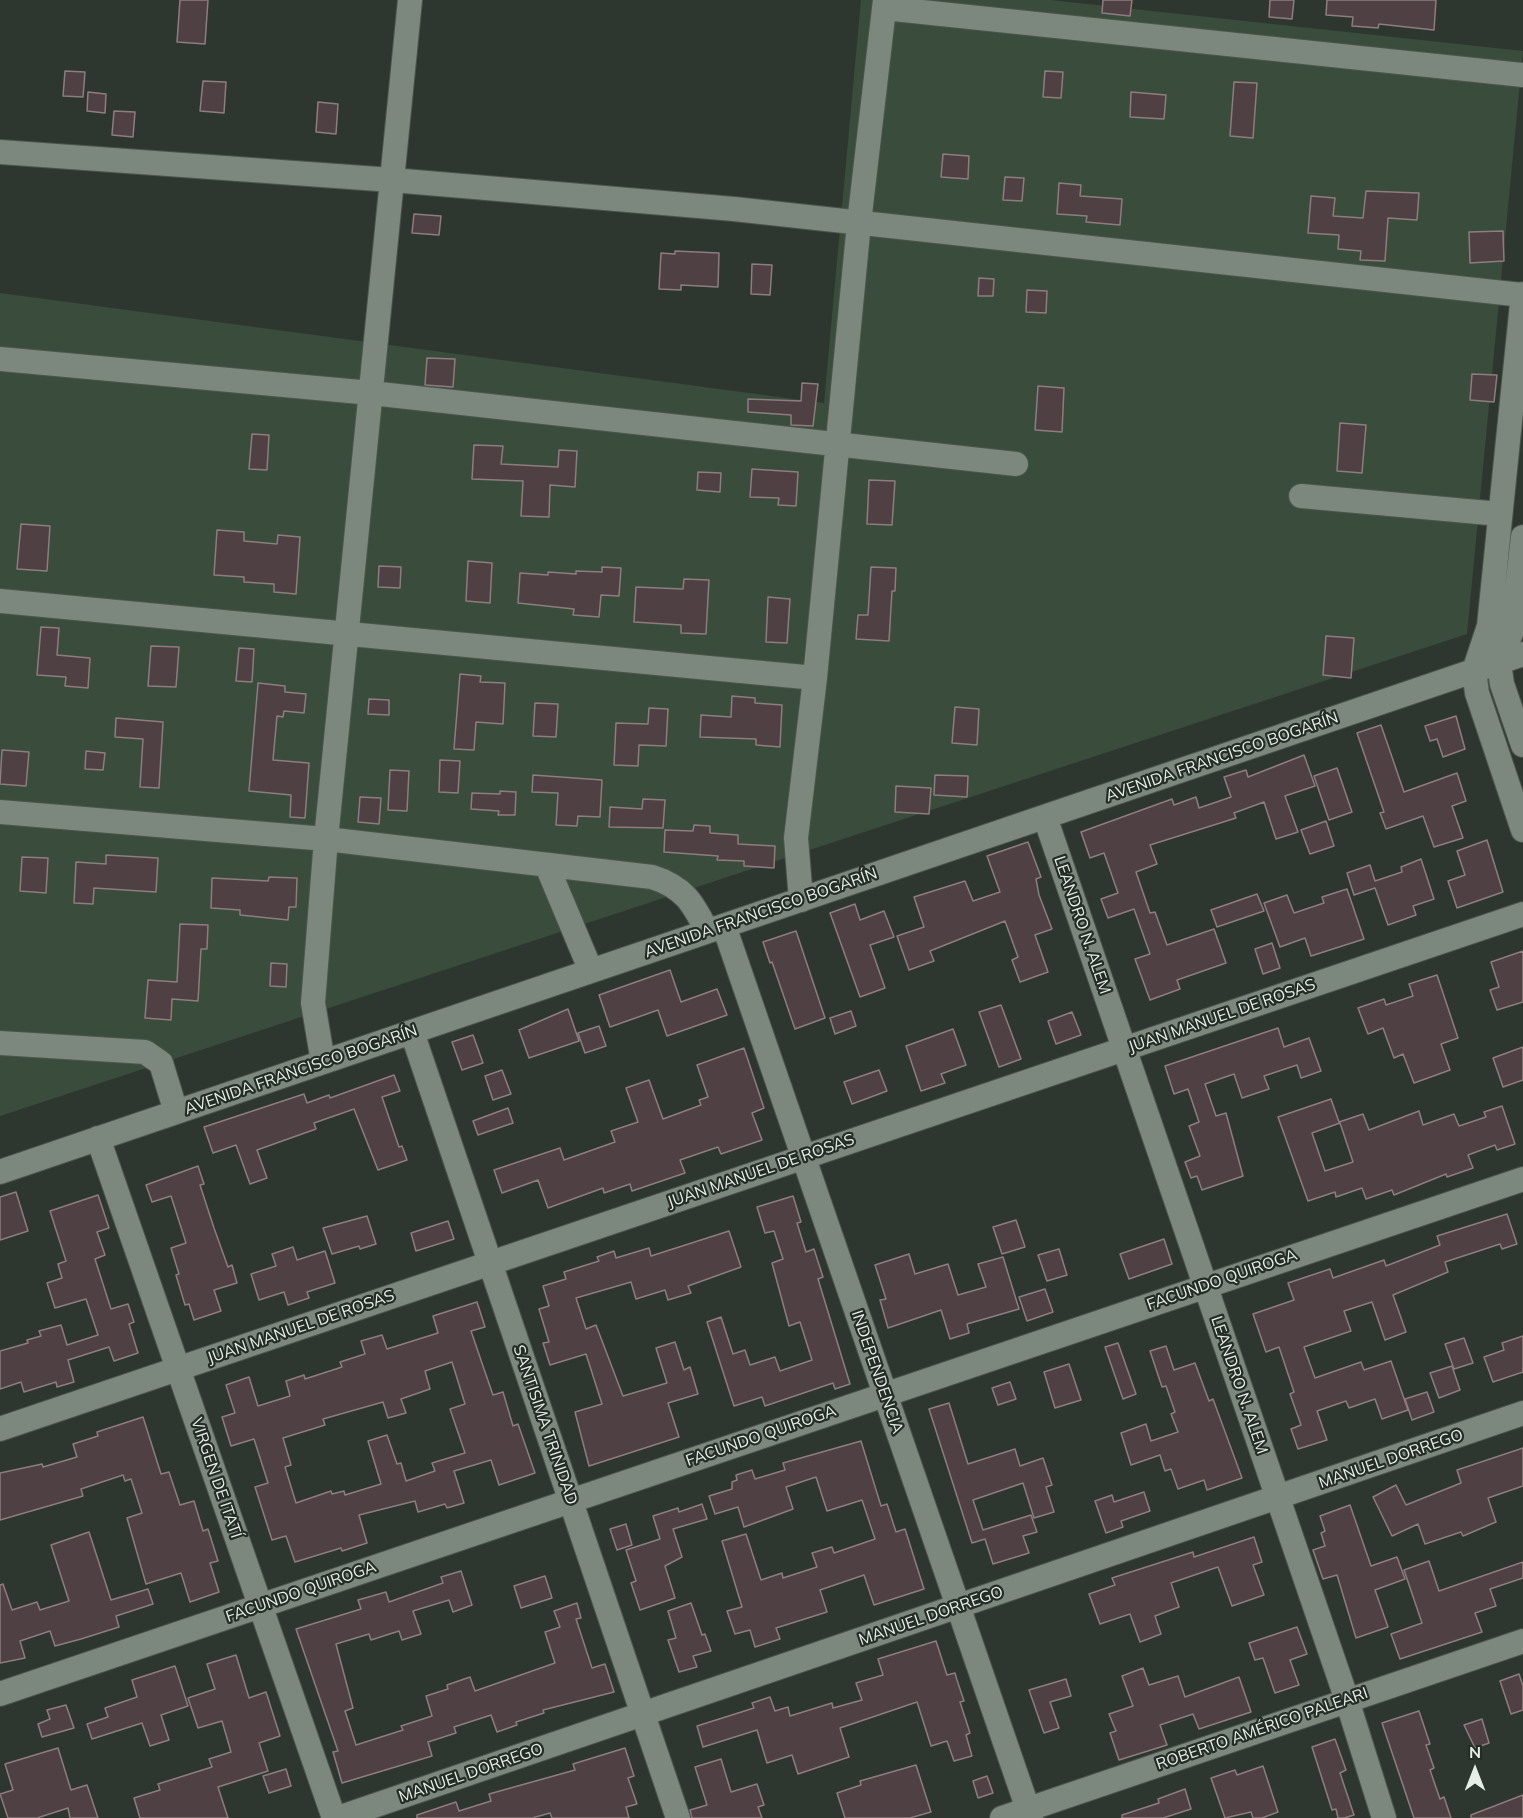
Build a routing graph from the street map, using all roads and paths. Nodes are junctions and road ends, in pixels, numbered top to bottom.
1 (410, 0) edge
2 (885, 4) edge
3 (1523, 75) edge
4 (0, 152) edge
5 (392, 180) junction
6 (859, 223) junction
7 (1523, 295) edge
8 (0, 359) edge
9 (371, 393) junction
10 (838, 444) junction
11 (1016, 464) dead end
12 (1301, 496) dead end
13 (1500, 514) junction
14 (1523, 537) edge
15 (0, 601) edge
16 (347, 634) junction
17 (1523, 654) edge
18 (1499, 662) junction
19 (1474, 671) junction
20 (815, 678) junction
21 (1492, 737) junction
22 (1522, 742) edge
23 (0, 812) edge
24 (1045, 817) junction
25 (1523, 830) edge
26 (326, 839) junction
27 (547, 866) junction
28 (801, 900) junction
29 (1523, 914) edge
30 (715, 929) junction
31 (591, 971) junction
32 (412, 1032) junction
33 (0, 1043) edge
34 (1124, 1048) junction
35 (323, 1062) junction
36 (176, 1112) junction
37 (99, 1138) junction
38 (803, 1157) junction
39 (0, 1172) edge
40 (1523, 1179) edge
41 (490, 1263) junction
42 (1205, 1285) junction
43 (178, 1369) junction
44 (885, 1394) junction
45 (1523, 1413) edge
46 (0, 1430) edge
47 (1278, 1497) junction
48 (571, 1500) junction
49 (260, 1606) junction
50 (958, 1606) junction
51 (1523, 1641) edge
52 (0, 1694) edge
53 (1347, 1700) junction
54 (643, 1714) junction
55 (1030, 1814) edge
56 (333, 1818) edge
57 (338, 1818) edge
58 (678, 1818) edge
59 (1002, 1818) edge
60 (1384, 1818) edge

1 - 5 street
2 - 3 street
2 - 6 street
4 - 5 street
5 - 6 street
5 - 9 street
6 - 7 street
6 - 10 street
7 - 13 street
8 - 9 street
9 - 10 street
9 - 16 street
10 - 11 street
10 - 20 street
12 - 13 street
13 - 19 street
14 - 18 street
15 - 16 street
16 - 20 street
16 - 26 street
17 - 18 street, AVENIDA FRANCISCO BOGARÍN
18 - 19 street, AVENIDA FRANCISCO BOGARÍN
18 - 22 street
19 - 21 street
19 - 24 street, AVENIDA FRANCISCO BOGARÍN
20 - 28 street
21 - 22 street
21 - 25 street
23 - 26 street, INDEPENDENCIA
24 - 28 street, AVENIDA FRANCISCO BOGARÍN
24 - 34 street, LEANDRO N. ALEM
26 - 27 street, INDEPENDENCIA
26 - 35 street
27 - 30 street, INDEPENDENCIA
27 - 31 street
28 - 30 street, AVENIDA FRANCISCO BOGARÍN
29 - 34 street, JUAN MANUEL DE ROSAS
30 - 31 street, AVENIDA FRANCISCO BOGARÍN
30 - 38 street, INDEPENDENCIA
31 - 32 street, AVENIDA FRANCISCO BOGARÍN
32 - 35 street, AVENIDA FRANCISCO BOGARÍN
32 - 41 street, SANTISIMA TRINIDAD
33 - 36 street
34 - 38 street, JUAN MANUEL DE ROSAS
34 - 42 street, LEANDRO N. ALEM
35 - 36 street, AVENIDA FRANCISCO BOGARÍN
36 - 37 street, AVENIDA FRANCISCO BOGARÍN
37 - 39 street, AVENIDA FRANCISCO BOGARÍN
37 - 43 street, VIRGEN DE ITATÍ
38 - 41 street, JUAN MANUEL DE ROSAS
38 - 44 street, INDEPENDENCIA
40 - 42 street, FACUNDO QUIROGA
41 - 43 street, JUAN MANUEL DE ROSAS
41 - 48 street, SANTISIMA TRINIDAD
42 - 44 street, FACUNDO QUIROGA
42 - 47 street, LEANDRO N. ALEM
43 - 46 street, JUAN MANUEL DE ROSAS
43 - 49 street, VIRGEN DE ITATÍ
44 - 48 street, FACUNDO QUIROGA
44 - 50 street, INDEPENDENCIA
45 - 47 street, MANUEL DORREGO
47 - 50 street, MANUEL DORREGO
47 - 53 street, LEANDRO N. ALEM
48 - 49 street, FACUNDO QUIROGA
48 - 54 street, SANTISIMA TRINIDAD
49 - 52 street, FACUNDO QUIROGA
49 - 56 street, VIRGEN DE ITATÍ
50 - 54 street, MANUEL DORREGO
50 - 55 street, INDEPENDENCIA
51 - 53 street, ROBERTO AMÉRICO PALEARI
53 - 55 street, ROBERTO AMÉRICO PALEARI
53 - 60 street, LEANDRO N. ALEM
54 - 57 street, MANUEL DORREGO
54 - 58 street, SANTISIMA TRINIDAD
55 - 59 street, ROBERTO AMÉRICO PALEARI

